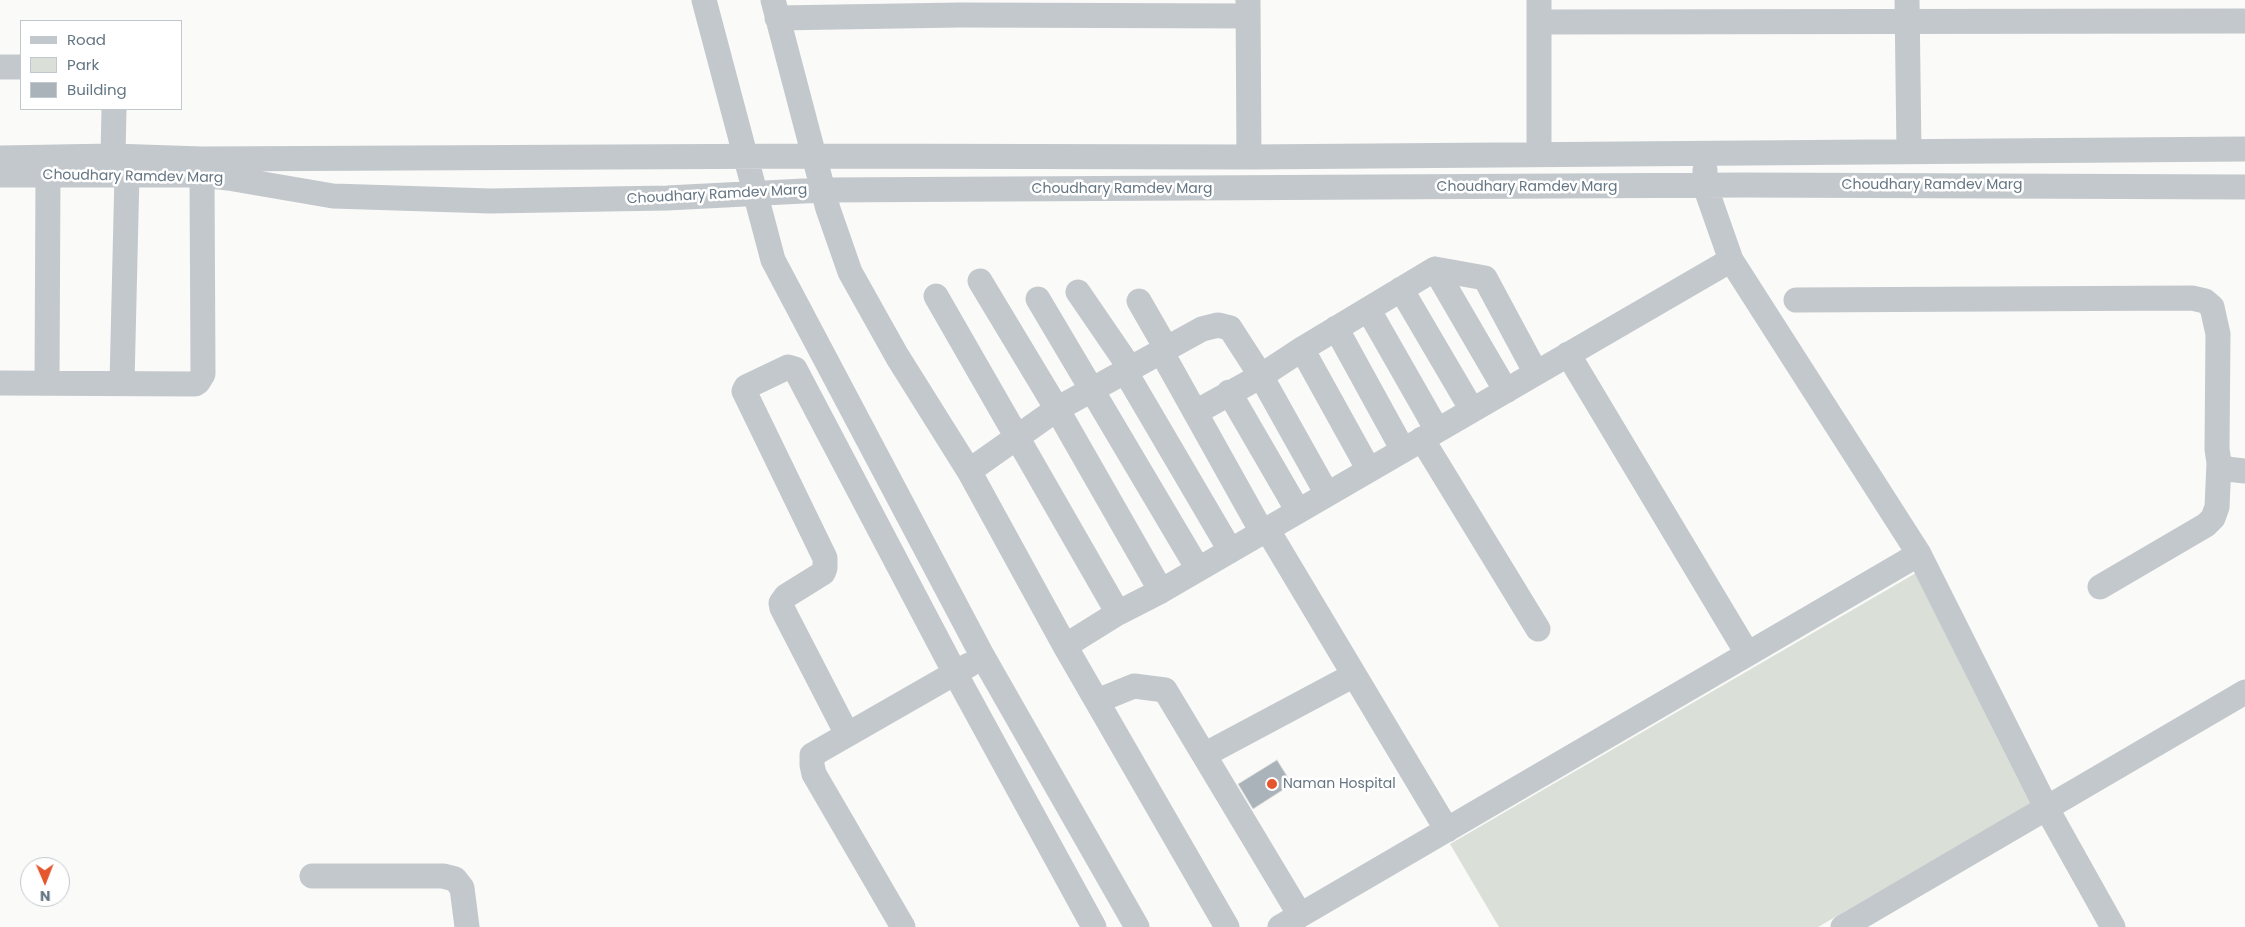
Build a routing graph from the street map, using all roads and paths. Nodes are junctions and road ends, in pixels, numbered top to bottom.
1 (704, 0) edge
2 (960, 7) edge
3 (841, 8) edge
4 (879, 8) edge
5 (919, 8) edge
6 (1065, 8) edge
7 (1104, 8) edge
8 (1143, 8) edge
9 (1183, 8) edge
10 (1221, 8) edge
11 (1248, 8) edge
12 (775, 9) edge
13 (2126, 10) edge
14 (1539, 11) edge
15 (1757, 11) edge
16 (1907, 11) edge
17 (2047, 11) edge
18 (2245, 21) edge
19 (0, 67) edge
20 (20, 67) edge
21 (114, 110) edge
22 (2245, 149) edge
23 (1909, 151) junction
24 (1705, 153) junction
25 (1539, 154) junction
26 (814, 156) junction
27 (1249, 157) junction
28 (0, 158) edge
29 (746, 158) junction
30 (120, 165) junction
31 (0, 175) edge
32 (48, 175) junction
33 (202, 176) junction
34 (1705, 186) junction
35 (2245, 187) edge
36 (823, 190) junction
37 (756, 194) junction
38 (1731, 260) junction
39 (1435, 269) junction
40 (980, 281) dead end
41 (1401, 289) junction
42 (1078, 292) dead end
43 (936, 296) dead end
44 (1038, 299) dead end
45 (1796, 300) dead end
46 (1139, 301) dead end
47 (1368, 309) junction
48 (1336, 328) junction
49 (1164, 349) junction
50 (1302, 349) junction
51 (1568, 354) junction
52 (1128, 370) junction
53 (1536, 373) junction
54 (1261, 376) junction
55 (47, 383) junction
56 (122, 383) junction
57 (0, 384) edge
58 (1091, 390) junction
59 (1506, 391) junction
60 (1229, 392) junction
61 (1057, 409) junction
62 (1472, 410) junction
63 (1196, 412) junction
64 (1018, 435) junction
65 (1421, 440) junction
66 (2219, 463) junction
67 (1369, 470) junction
68 (969, 471) junction
69 (2245, 471) edge
70 (1327, 494) junction
71 (1298, 510) junction
72 (1264, 530) junction
73 (1230, 550) junction
74 (1919, 554) junction
75 (1198, 569) junction
76 (2100, 587) dead end
77 (1161, 591) junction
78 (1118, 613) junction
79 (1538, 629) dead end
80 (1065, 646) junction
81 (1748, 653) junction
82 (982, 657) junction
83 (955, 673) junction
84 (1354, 675) junction
85 (2245, 692) edge
86 (1097, 701) junction
87 (847, 734) junction
88 (1204, 755) junction
89 (2047, 809) junction
90 (1447, 830) junction
91 (312, 876) dead end
92 (1290, 921) edge
93 (1856, 924) edge
94 (467, 927) edge
95 (903, 927) edge
96 (1094, 927) edge
97 (1136, 927) edge
98 (1227, 927) edge
99 (2113, 927) edge

1 - 29 street
2 - 5 street
2 - 6 street
3 - 4 street
3 - 12 street
4 - 5 street
6 - 7 street
7 - 8 street
8 - 9 street
9 - 10 street
10 - 11 street
11 - 27 street
12 - 26 street
13 - 17 street
13 - 18 street
14 - 15 street
14 - 25 street
15 - 16 street
16 - 17 street
16 - 23 street
19 - 20 street
21 - 30 street
22 - 23 street
23 - 24 street
24 - 25 street
24 - 34 street
25 - 27 street
26 - 27 street
26 - 29 street
26 - 36 street
28 - 30 street
29 - 30 street
29 - 37 street
30 - 32 street, Choudhary Ramdev Marg
30 - 33 street, Choudhary Ramdev Marg
30 - 56 street
31 - 32 street, Choudhary Ramdev Marg
32 - 55 street
33 - 37 street, Choudhary Ramdev Marg
33 - 56 street
34 - 35 street, Choudhary Ramdev Marg
34 - 36 street, Choudhary Ramdev Marg
34 - 38 street
36 - 37 street, Choudhary Ramdev Marg
36 - 68 street
37 - 82 street
38 - 51 street
38 - 74 street
39 - 41 street
39 - 53 street
39 - 59 street
40 - 61 street
41 - 47 street
41 - 62 street
42 - 52 street
43 - 64 street
44 - 58 street
45 - 66 street
46 - 49 street
47 - 48 street
47 - 65 street
48 - 50 street
48 - 65 street
49 - 52 street
49 - 54 street
49 - 63 street
50 - 54 street
50 - 67 street
51 - 53 street
51 - 81 street
52 - 58 street
52 - 73 street
53 - 59 street
54 - 60 street
54 - 70 street
55 - 56 street
55 - 57 street
58 - 61 street
58 - 75 street
59 - 62 street
60 - 63 street
60 - 71 street
61 - 64 street
61 - 77 street
62 - 65 street
63 - 72 street
64 - 68 street
64 - 78 street
65 - 67 street
65 - 79 street
66 - 69 street
66 - 76 street
67 - 70 street
68 - 80 street
70 - 71 street
71 - 72 street
72 - 73 street
72 - 84 street
73 - 75 street
74 - 81 street
74 - 89 street
75 - 77 street
77 - 78 street
78 - 80 street
80 - 86 street
81 - 90 street
82 - 83 street
82 - 97 street
83 - 87 street
83 - 87 street
83 - 96 street
84 - 88 street
84 - 90 street
85 - 89 street
86 - 88 street
86 - 98 street
87 - 95 street
88 - 92 street
89 - 93 street
89 - 99 street
90 - 92 street
91 - 94 street

